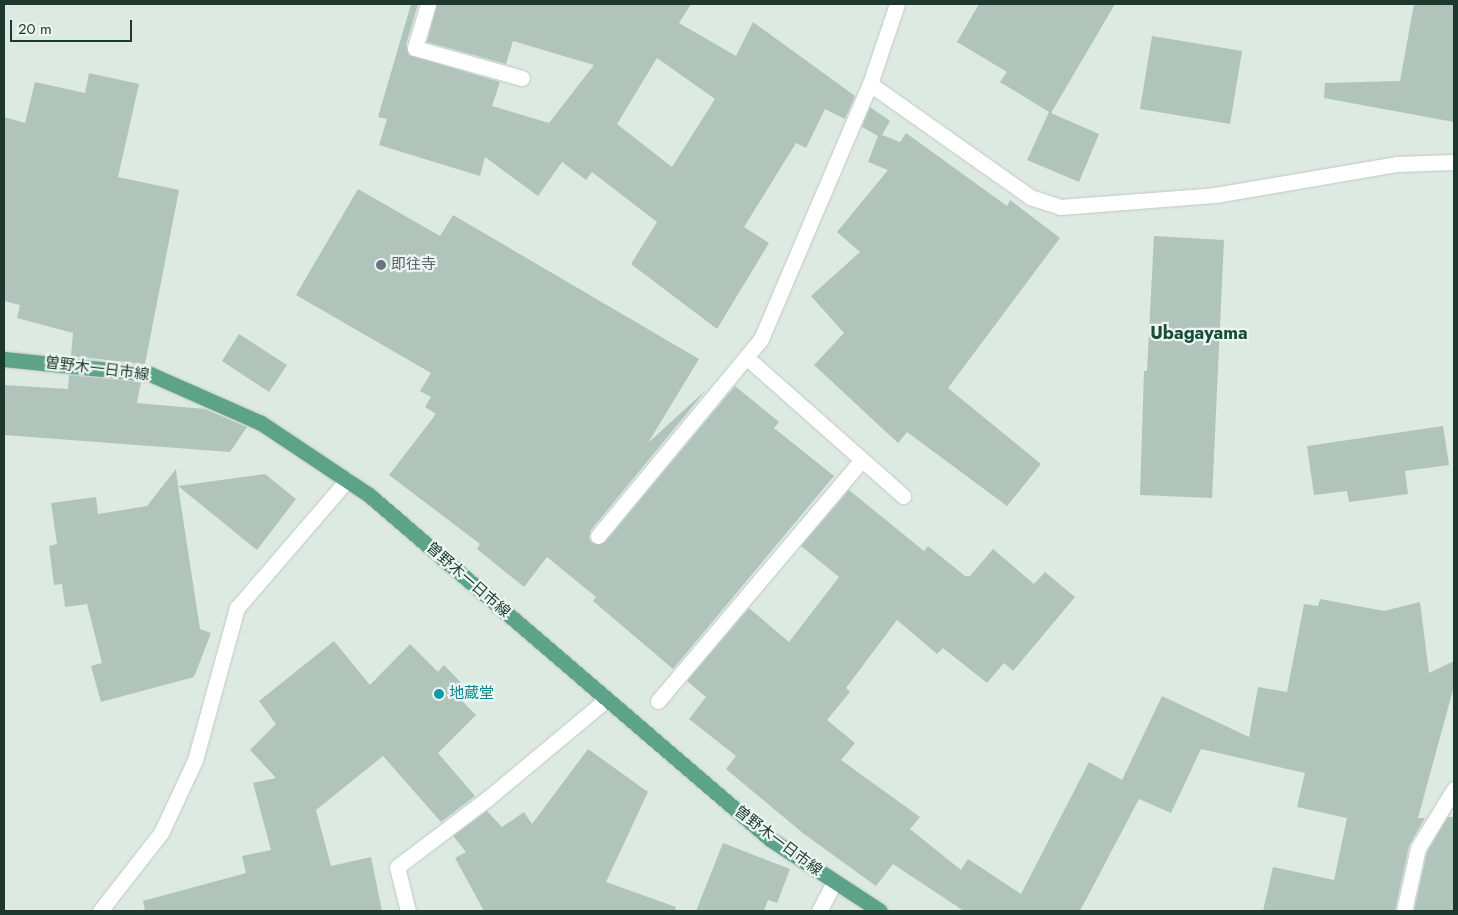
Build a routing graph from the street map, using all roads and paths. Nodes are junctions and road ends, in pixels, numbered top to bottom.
1 (428, 4) edge
2 (897, 4) edge
3 (522, 78) dead end
4 (870, 84) junction
5 (1454, 162) edge
6 (746, 357) junction
7 (4, 359) edge
8 (862, 460) junction
9 (347, 480) junction
10 (903, 496) dead end
11 (598, 536) dead end
12 (607, 699) junction
13 (658, 701) dead end
14 (1454, 789) edge
15 (834, 883) junction
16 (100, 911) edge
17 (408, 911) edge
18 (819, 911) edge
19 (880, 911) edge
20 (1404, 911) edge

1 - 3 street
2 - 4 street
4 - 5 street
4 - 6 street
6 - 8 street
6 - 11 street
7 - 9 main road, 曽野木一日市線
8 - 10 street
8 - 13 street
9 - 12 main road, 曽野木一日市線
9 - 16 street
12 - 15 main road, 曽野木一日市線
12 - 17 street
14 - 20 street
15 - 18 street
15 - 19 main road, 曽野木一日市線

